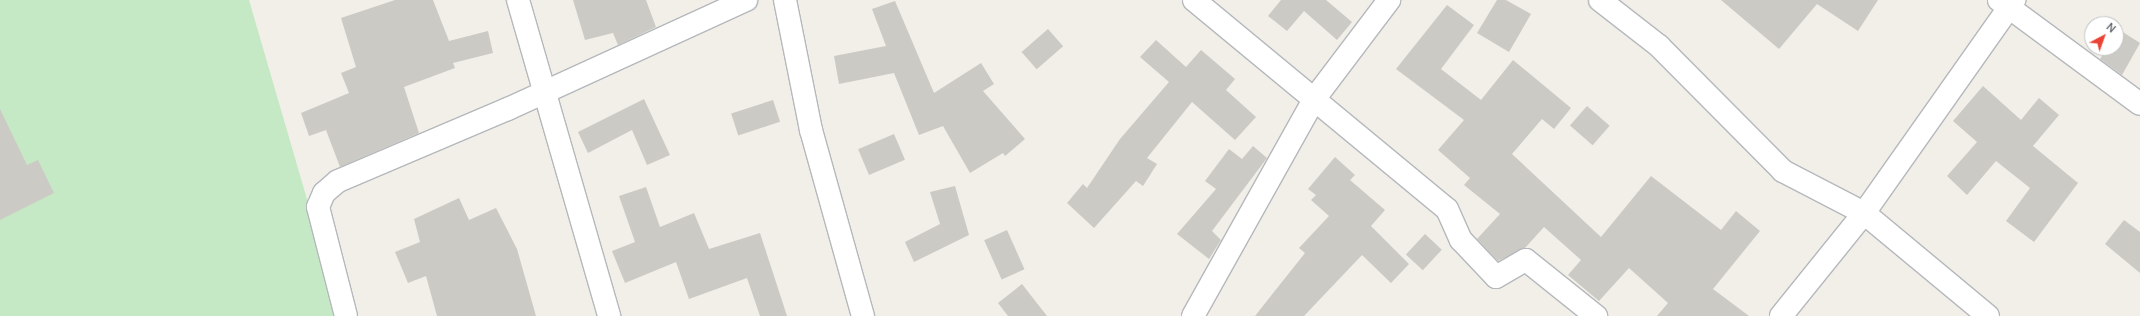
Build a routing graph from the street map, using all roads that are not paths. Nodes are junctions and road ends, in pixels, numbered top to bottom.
1 (518, 0) edge
2 (746, 0) edge
3 (785, 0) edge
4 (1194, 0) edge
5 (1389, 0) edge
6 (1600, 0) edge
7 (2007, 2) edge
8 (543, 93) junction
9 (1315, 98) junction
10 (2140, 104) edge
11 (1864, 213) junction
12 (346, 316) edge
13 (608, 316) edge
14 (863, 316) edge
15 (1193, 316) edge
16 (1596, 316) edge
17 (1781, 316) edge
18 (1988, 316) edge

1 - 8 street
2 - 8 street
3 - 14 street
4 - 9 street
5 - 9 street
6 - 11 street
7 - 10 street
7 - 11 street
8 - 12 street
8 - 13 street
9 - 15 street
9 - 16 street
11 - 17 street
11 - 18 street

